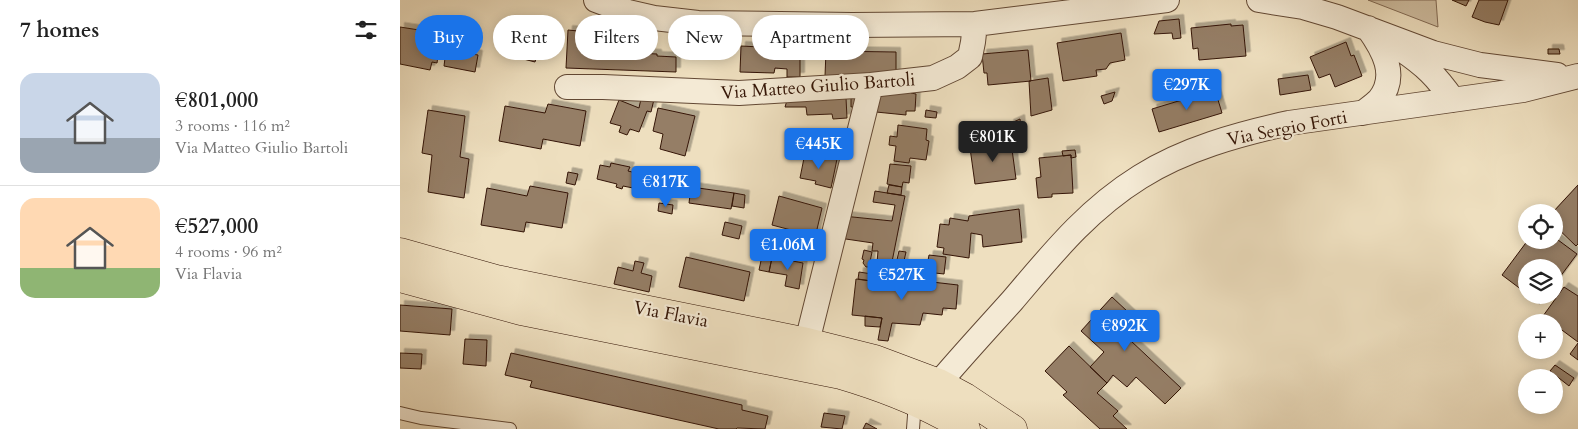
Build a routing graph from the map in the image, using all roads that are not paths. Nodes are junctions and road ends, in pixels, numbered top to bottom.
1 (596, 0) edge
2 (1167, 0) edge
3 (1259, 0) edge
4 (975, 24) junction
5 (1368, 28) junction
6 (1433, 52) junction
7 (1577, 77) edge
8 (872, 85) junction
9 (567, 87) dead end
10 (1453, 100) junction
11 (1363, 113) junction
12 (400, 252) edge
13 (400, 278) edge
14 (806, 342) junction
15 (779, 362) junction
16 (939, 383) junction
17 (915, 402) junction
18 (400, 413) edge
19 (510, 429) edge
20 (913, 429) edge
21 (966, 429) edge
22 (1014, 429) edge

1 - 4 street
2 - 4 street
3 - 5 street
4 - 8 street, Via Matteo Giulio Bartoli
5 - 6 street
5 - 10 street
5 - 11 street
6 - 7 street
6 - 10 street
7 - 10 street, Via Sergio Forti
8 - 9 street, Via Matteo Giulio Bartoli
8 - 14 street
10 - 11 street, Via Sergio Forti
11 - 16 street, Via Sergio Forti
12 - 14 main road, Via Flavia
13 - 15 main road, Via Flavia
14 - 16 main road, Via Flavia
15 - 16 street, Via Flavia
15 - 17 main road, Via Flavia
16 - 22 main road, Via Flavia
17 - 20 lane
17 - 21 main road, Via Flavia
18 - 19 lane

